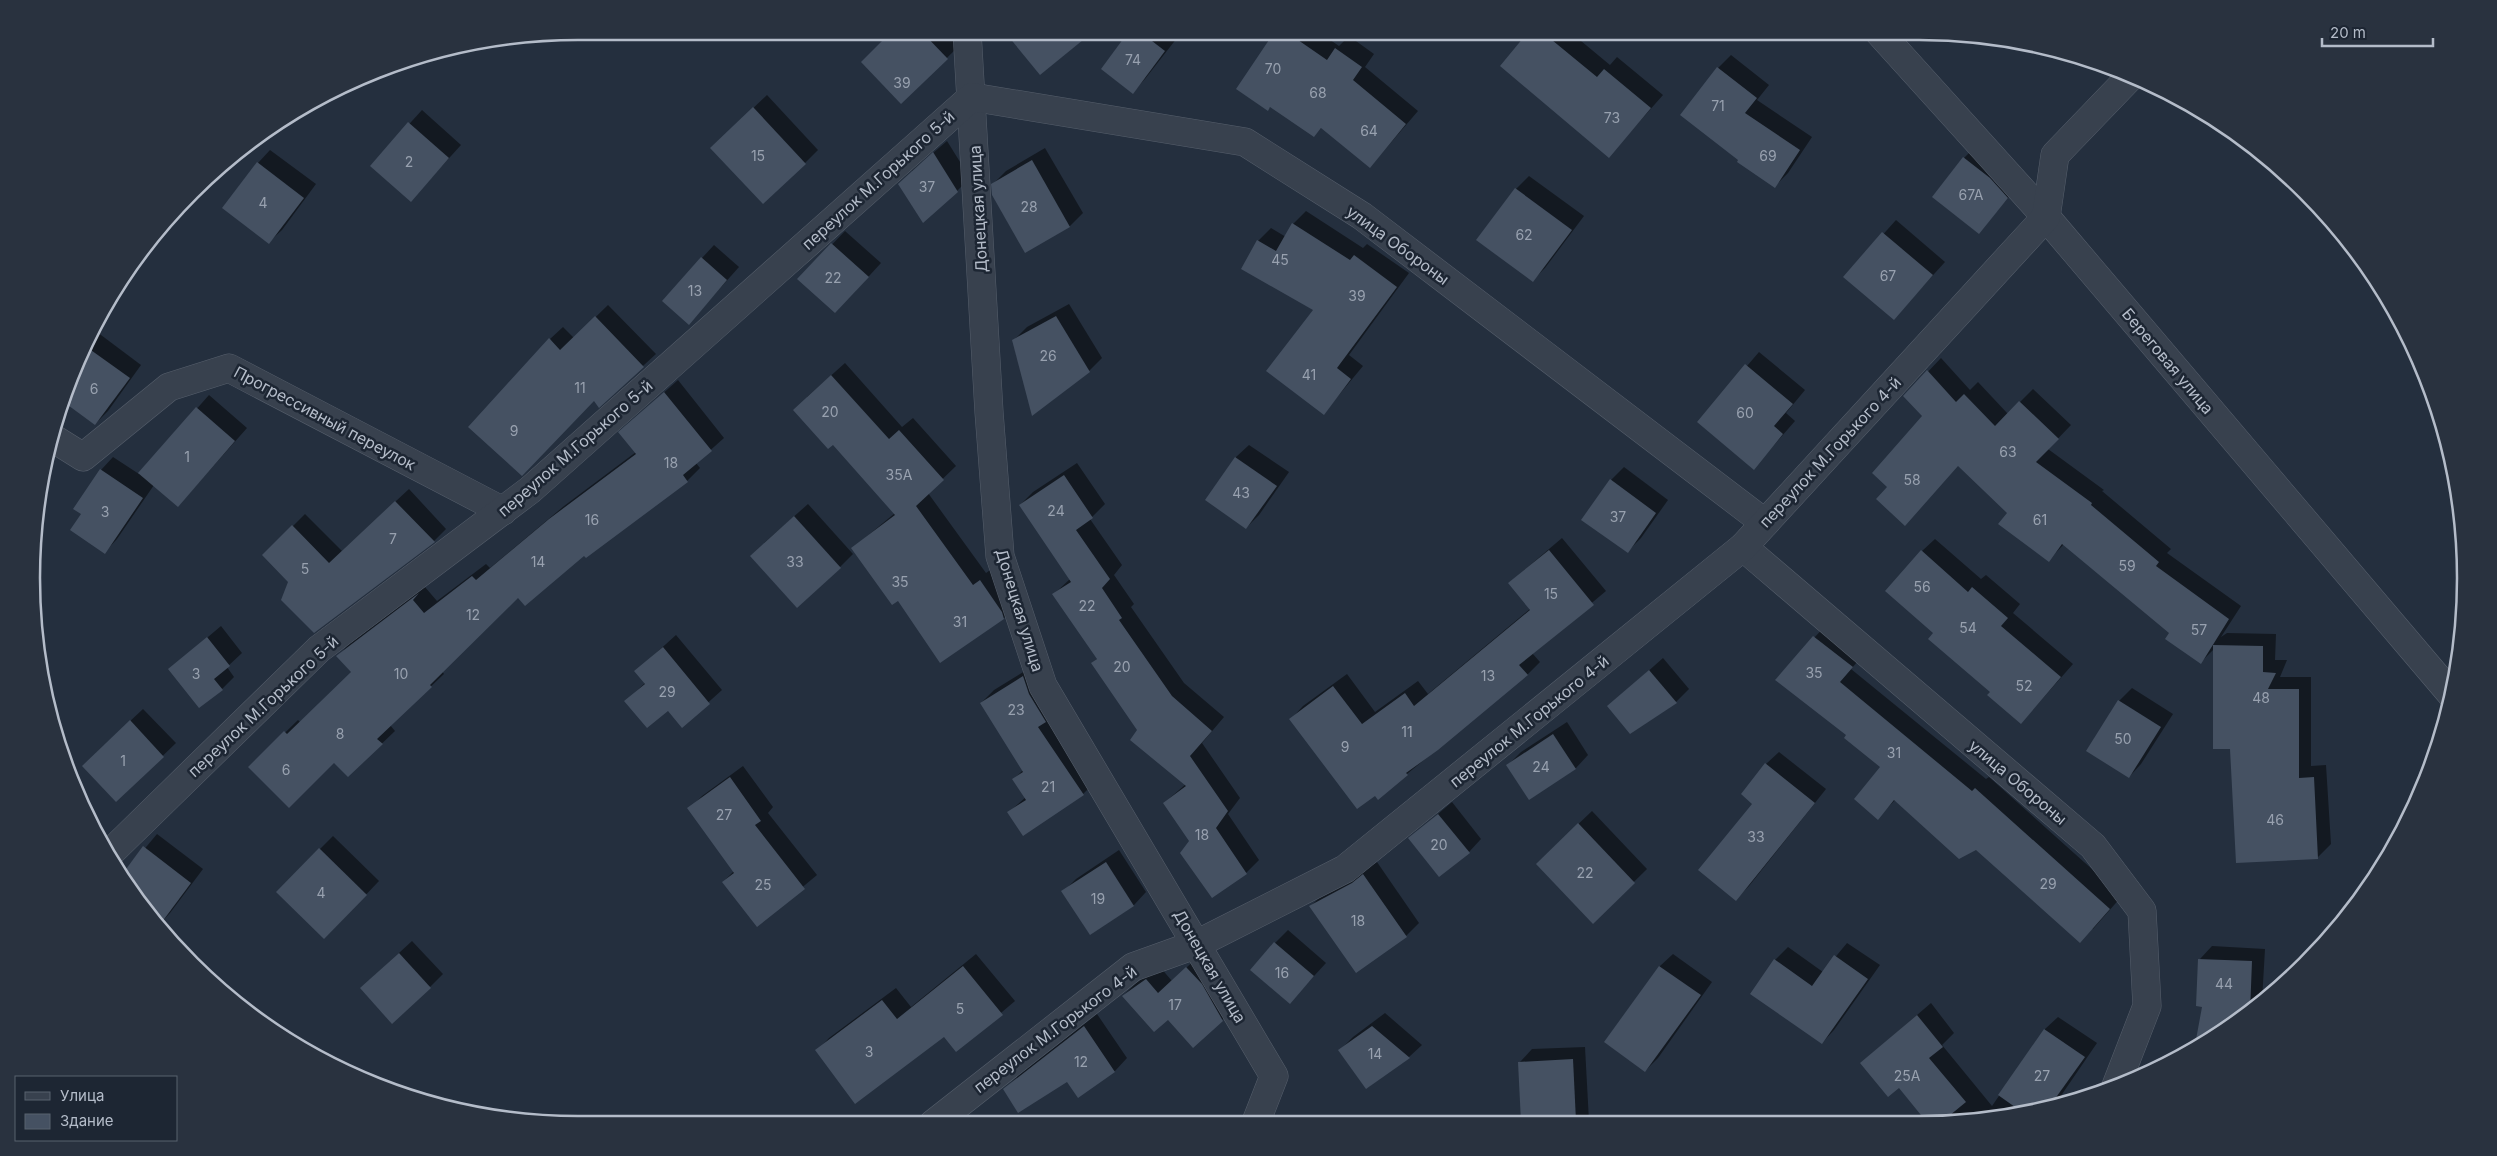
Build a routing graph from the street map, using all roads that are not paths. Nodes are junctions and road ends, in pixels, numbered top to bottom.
1 (968, 40) edge
2 (1886, 40) edge
3 (2126, 81) edge
4 (972, 97) junction
5 (2046, 217) junction
6 (57, 441) edge
7 (503, 511) junction
8 (1765, 523) junction
9 (1743, 547) junction
10 (2446, 688) edge
11 (114, 850) edge
12 (1197, 944) junction
13 (2119, 1077) edge
14 (943, 1116) edge
15 (1258, 1116) edge

1 - 4 street, Донецкая улица
2 - 5 street, Береговая улица
3 - 5 street
4 - 7 street, переулок М.Горького 5-й
4 - 8 street, улица Обороны
4 - 12 street, Донецкая улица
5 - 8 street, переулок М.Горького 4-й
5 - 10 street, Береговая улица
6 - 7 street, Прогрессивный переулок
7 - 11 street, переулок М.Горького 5-й
8 - 9 street, переулок М.Горького 4-й
9 - 12 street, переулок М.Горького 4-й
9 - 13 street, улица Обороны
12 - 14 street, переулок М.Горького 4-й
12 - 15 street, Донецкая улица

